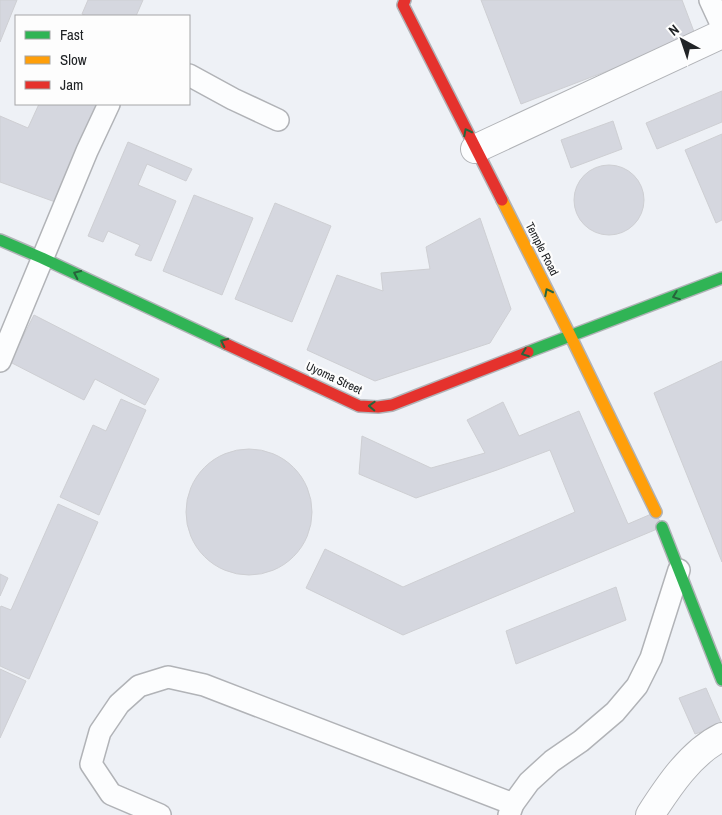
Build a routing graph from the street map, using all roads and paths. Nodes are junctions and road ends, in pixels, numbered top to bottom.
1 (710, 0) edge
2 (399, 2) edge
3 (722, 26) edge
4 (722, 34) edge
5 (190, 76) edge
6 (109, 105) edge
7 (278, 120) dead end
8 (475, 149) junction
9 (0, 240) edge
10 (42, 258) junction
11 (722, 278) edge
12 (570, 336) junction
13 (0, 361) edge
14 (656, 512) dead end
15 (662, 527) dead end
16 (679, 570) junction
17 (722, 680) edge
18 (722, 737) edge
19 (511, 810) edge
20 (160, 815) edge
21 (650, 815) edge

1 - 3 lane
8 -> 2 street, Temple Road
4 - 8 street
5 - 7 lane
6 - 10 lane
12 -> 8 street, Temple Road
9 - 10 street, Uyoma Street
12 -> 10 street, Uyoma Street
10 - 13 lane
11 -> 12 street, Uyoma Street
12 - 14 street, Temple Road
15 - 16 street
16 - 17 street
16 - 19 lane
18 - 21 street
19 - 20 lane

